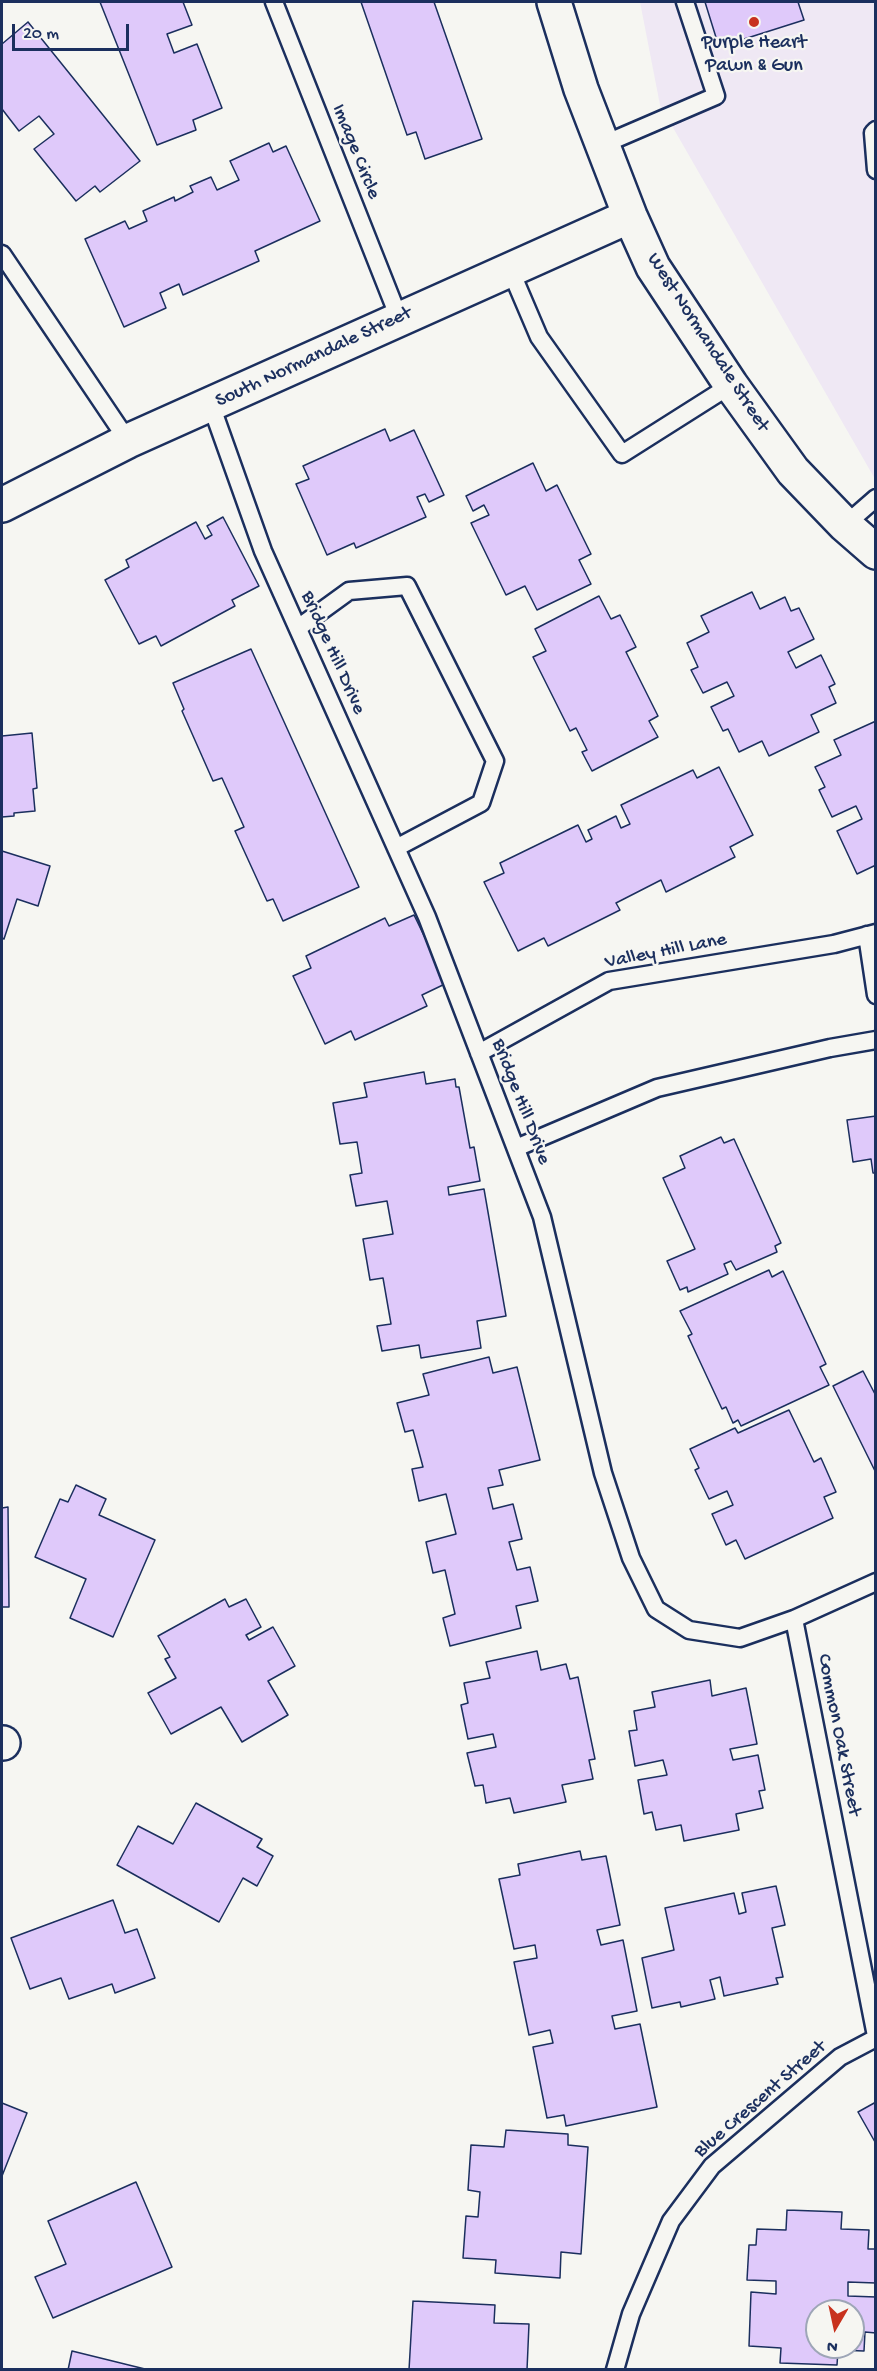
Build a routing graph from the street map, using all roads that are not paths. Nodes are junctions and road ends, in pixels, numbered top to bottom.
1 (274, 2) edge
2 (554, 2) edge
3 (685, 2) edge
4 (876, 130) edge
5 (603, 145) junction
6 (876, 170) edge
7 (630, 216) junction
8 (2, 254) edge
9 (510, 269) junction
10 (399, 318) junction
11 (732, 385) junction
12 (212, 405) junction
13 (128, 441) junction
14 (876, 498) edge
15 (2, 505) edge
16 (845, 525) junction
17 (876, 552) edge
18 (298, 628) junction
19 (396, 848) junction
20 (871, 934) edge
21 (876, 995) edge
22 (876, 1040) edge
23 (479, 1053) junction
24 (516, 1148) junction
25 (876, 1582) edge
26 (794, 1619) junction
27 (876, 2037) edge
28 (615, 2370) edge

1 - 10 lane, Image Circle
2 - 5 street, West Normandale Street
3 - 5 lane
4 - 6 lane
5 - 7 street, West Normandale Street
7 - 9 street, South Normandale Street
7 - 11 street, West Normandale Street
8 - 13 lane
9 - 10 street, South Normandale Street
9 - 11 lane
10 - 12 street, South Normandale Street
11 - 16 street, West Normandale Street
12 - 13 street, South Normandale Street
12 - 18 lane, Bridge Hill Drive
13 - 15 street, South Normandale Street
14 - 16 lane
16 - 17 street, West Normandale Street
18 - 19 lane, Bridge Hill Drive
18 - 19 lane
19 - 23 lane, Bridge Hill Drive
20 - 21 lane
20 - 23 lane, Valley Hill Lane
22 - 24 lane
23 - 24 lane, Bridge Hill Drive
24 - 26 lane, Bridge Hill Drive
25 - 26 lane, Bridge Hill Drive
26 - 27 lane, Common Oak Street
27 - 28 lane, Blue Crescent Street

